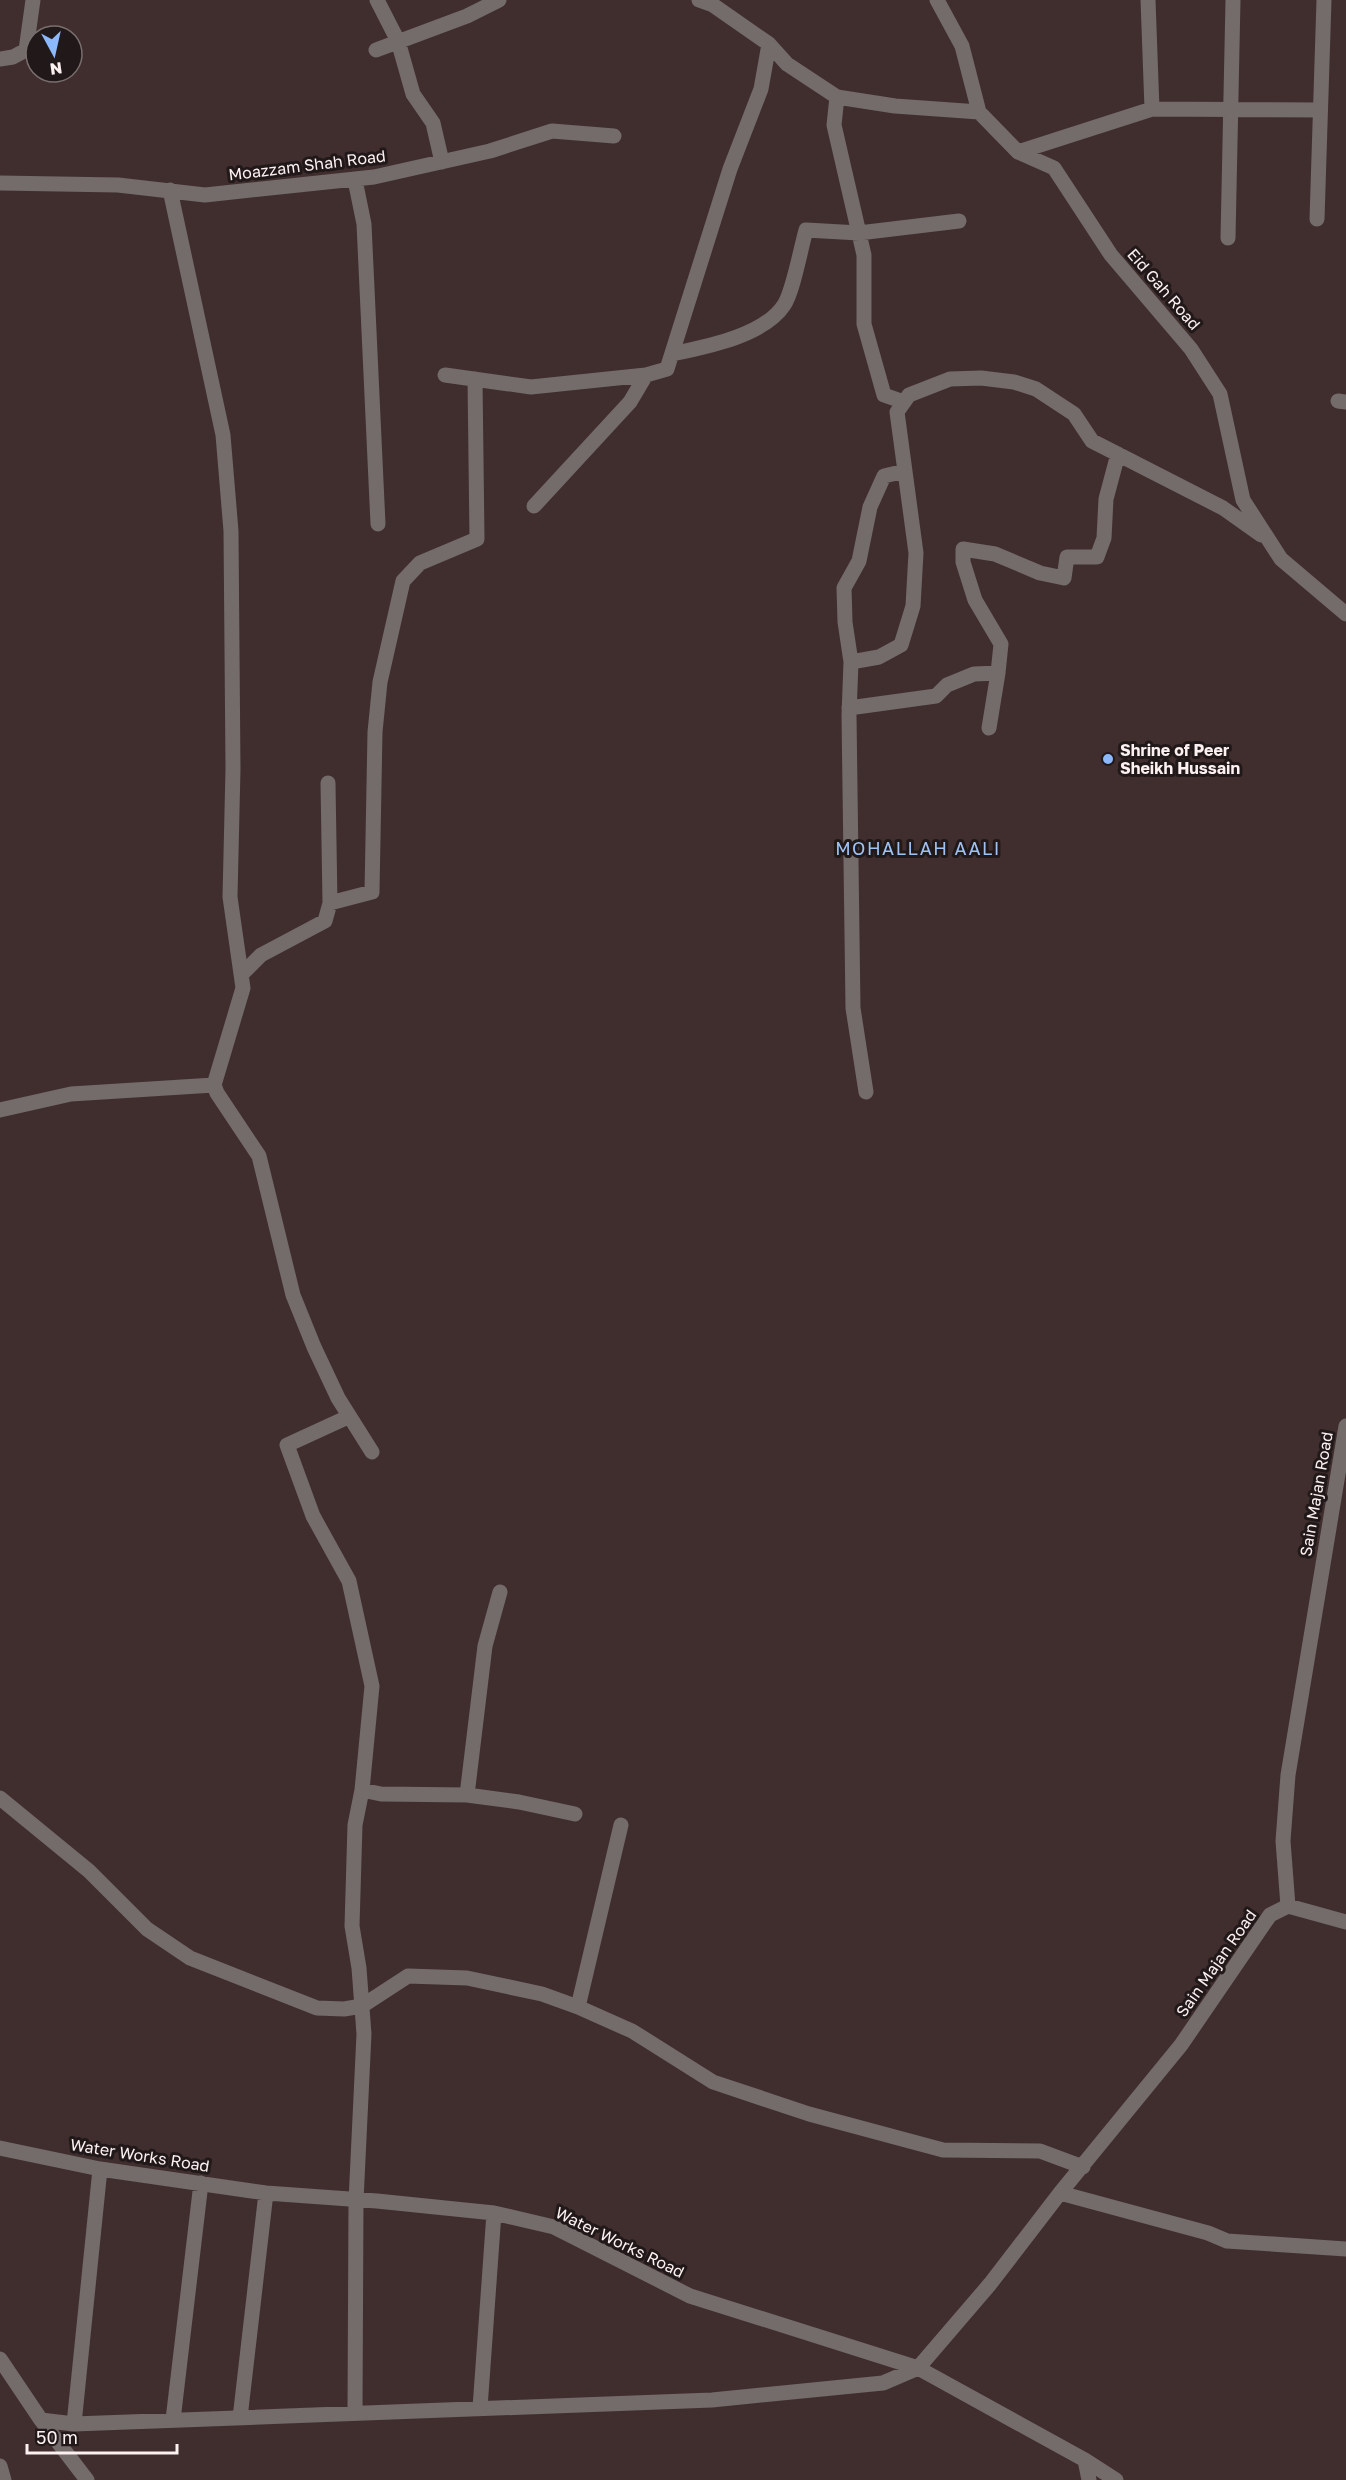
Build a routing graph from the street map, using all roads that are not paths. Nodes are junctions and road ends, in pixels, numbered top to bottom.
1 (33, 0) edge
2 (377, 0) edge
3 (499, 0) edge
4 (699, 0) edge
5 (937, 0) edge
6 (1148, 0) edge
7 (1233, 0) edge
8 (1324, 0) edge
9 (398, 41) junction
10 (769, 44) junction
11 (376, 50) dead end
12 (0, 59) edge
13 (837, 97) junction
14 (1152, 109) junction
15 (1231, 109) junction
16 (1320, 110) junction
17 (979, 112) junction
18 (614, 136) dead end
19 (1018, 152) junction
20 (442, 162) junction
21 (355, 180) junction
22 (0, 183) edge
23 (170, 190) junction
24 (1317, 219) dead end
25 (959, 221) dead end
26 (860, 233) junction
27 (1228, 238) dead end
28 (672, 354) junction
29 (445, 375) dead end
30 (646, 375) junction
31 (475, 379) junction
32 (904, 402) junction
33 (1118, 454) junction
34 (905, 471) junction
35 (534, 506) dead end
36 (378, 524) dead end
37 (1268, 540) junction
38 (1346, 614) edge
39 (851, 662) junction
40 (998, 673) junction
41 (849, 708) junction
42 (989, 728) dead end
43 (328, 783) dead end
44 (330, 903) junction
45 (241, 975) junction
46 (214, 1085) junction
47 (866, 1092) dead end
48 (0, 1110) edge
49 (348, 1417) junction
50 (1346, 1426) edge
51 (372, 1452) dead end
52 (1341, 1487) edge
53 (500, 1592) dead end
54 (362, 1790) junction
55 (467, 1795) junction
56 (0, 1798) edge
57 (575, 1814) dead end
58 (621, 1825) dead end
59 (1288, 1906) junction
60 (1346, 1922) edge
61 (362, 2006) junction
62 (578, 2007) junction
63 (0, 2148) edge
64 (1083, 2167) junction
65 (100, 2169) junction
66 (201, 2183) junction
67 (266, 2193) junction
68 (1060, 2193) junction
69 (356, 2201) junction
70 (494, 2213) junction
71 (1346, 2249) edge
72 (0, 2359) edge
73 (918, 2368) junction
74 (480, 2408) junction
75 (355, 2413) junction
76 (240, 2418) junction
77 (41, 2420) junction
78 (173, 2420) junction
79 (74, 2424) junction
80 (1085, 2460) junction
81 (0, 2466) edge
82 (4, 2480) edge
83 (87, 2480) edge
84 (1089, 2480) edge
85 (1116, 2480) edge

1 - 12 street
2 - 9 street
3 - 9 street
4 - 10 street
5 - 17 street, Eid Gah Road
6 - 14 street
7 - 15 street
8 - 16 street
9 - 11 street
9 - 20 street
10 - 13 street
10 - 28 street
13 - 17 street
13 - 26 street
14 - 15 street
14 - 19 street
15 - 16 street
15 - 27 street
16 - 24 street
17 - 19 street, Eid Gah Road
18 - 20 street, Moazzam Shah Road
19 - 37 street, Eid Gah Road
20 - 21 street, Moazzam Shah Road
21 - 23 street, Moazzam Shah Road
21 - 36 street
22 - 23 street, Moazzam Shah Road
23 - 45 street
25 - 26 street
26 - 28 street
26 - 32 street
28 - 30 street
29 - 31 street
30 - 31 street
30 - 35 street
31 - 44 street
32 - 33 street
32 - 34 street
33 - 37 street
33 - 40 street
34 - 39 street
34 - 39 street
37 - 38 street, Eid Gah Road
39 - 41 street
40 - 41 street
40 - 42 street
41 - 47 street
43 - 44 street
44 - 45 street
45 - 46 street
46 - 48 street
46 - 49 street
49 - 51 street
49 - 54 street
50 - 52 street, Sain Majan Road
52 - 59 street, Sain Majan Road
53 - 55 street
54 - 55 street
54 - 61 street
55 - 57 street
56 - 61 street
58 - 62 street
59 - 60 street
59 - 64 street, Sain Majan Road
61 - 62 street
61 - 69 street
62 - 64 street
63 - 65 street, Water Works Road
64 - 68 street, Sain Majan Road
65 - 66 street, Water Works Road
65 - 79 street
66 - 67 street, Water Works Road
66 - 78 street
67 - 69 street, Water Works Road
67 - 76 street
68 - 71 street
68 - 73 street, Sain Majan Road
69 - 70 street, Water Works Road
69 - 75 street
70 - 73 street, Water Works Road
70 - 74 street
72 - 77 street
73 - 74 street
73 - 80 street, Water Works Road
74 - 75 street
75 - 76 street
76 - 78 street
77 - 79 street
77 - 83 street
78 - 79 street
80 - 84 street
80 - 85 street, Water Works Road
81 - 82 street

